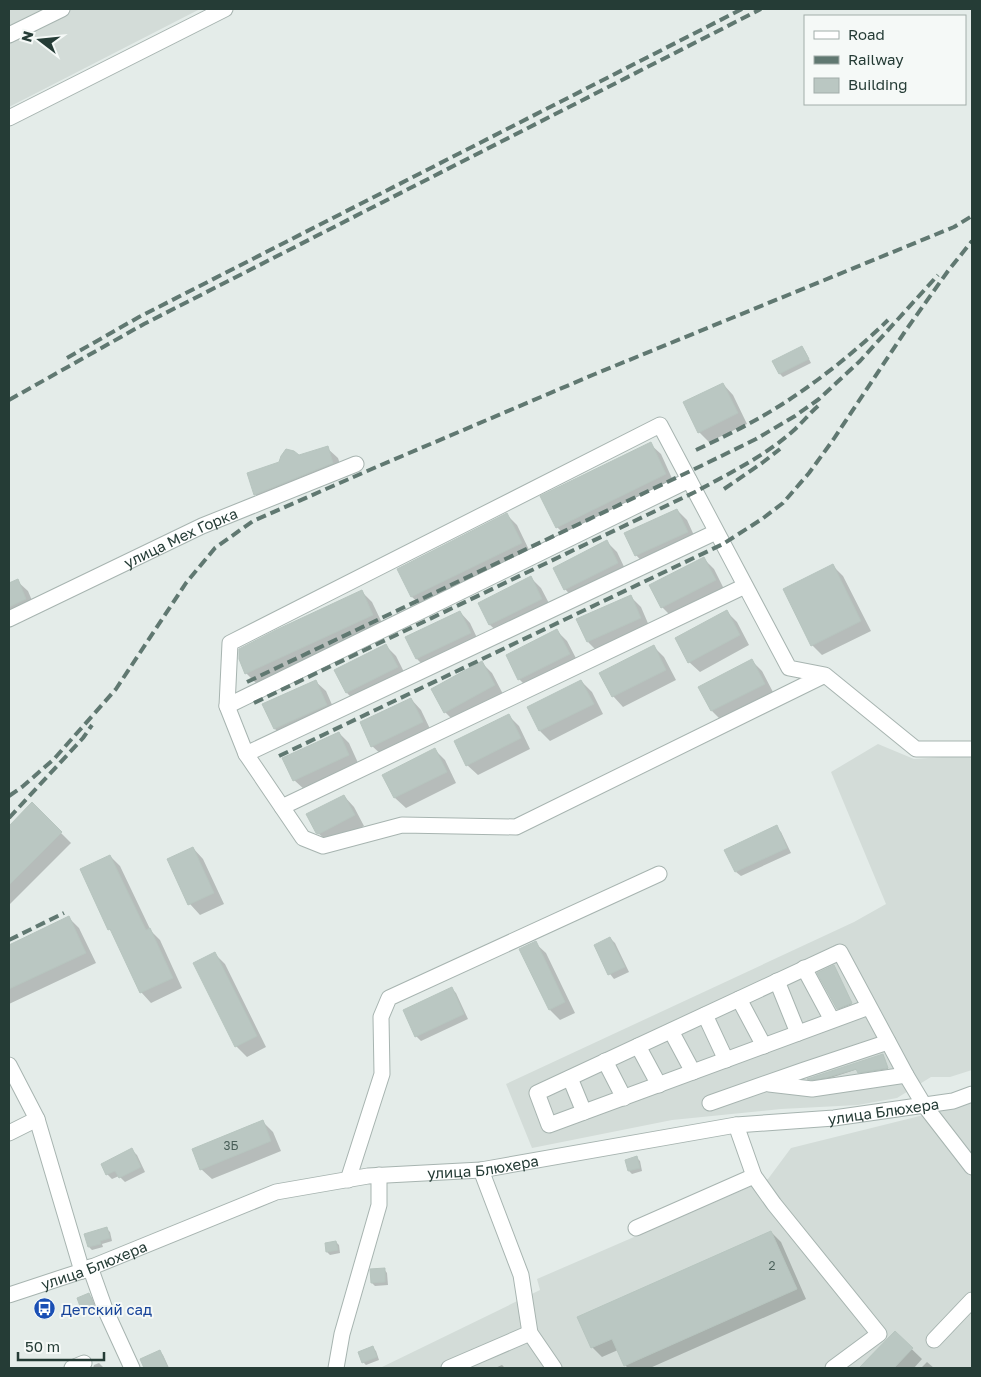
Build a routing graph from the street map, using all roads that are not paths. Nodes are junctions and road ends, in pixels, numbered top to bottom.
1 (62, 9) edge
2 (226, 9) edge
3 (9, 34) edge
4 (9, 118) edge
5 (356, 464) dead end
6 (689, 480) junction
7 (716, 532) junction
8 (745, 586) junction
9 (9, 619) edge
10 (825, 675) junction
11 (227, 706) junction
12 (972, 749) edge
13 (246, 754) junction
14 (282, 807) junction
15 (658, 874) dead end
16 (804, 968) junction
17 (777, 981) junction
18 (739, 999) junction
19 (869, 1007) junction
20 (705, 1015) junction
21 (832, 1020) junction
22 (671, 1031) junction
23 (798, 1033) junction
24 (888, 1042) junction
25 (638, 1046) junction
26 (764, 1046) junction
27 (726, 1060) junction
28 (605, 1062) junction
29 (9, 1065) edge
30 (693, 1072) junction
31 (906, 1075) junction
32 (570, 1078) junction
33 (766, 1084) junction
34 (659, 1085) junction
35 (972, 1094) edge
36 (624, 1098) junction
37 (710, 1103) dead end
38 (924, 1106) junction
39 (584, 1112) junction
40 (37, 1119) junction
41 (736, 1125) junction
42 (9, 1133) edge
43 (972, 1167) edge
44 (481, 1170) junction
45 (379, 1175) junction
46 (754, 1176) junction
47 (348, 1180) junction
48 (636, 1228) dead end
49 (86, 1269) junction
50 (9, 1294) edge
51 (972, 1300) edge
52 (530, 1333) junction
53 (934, 1340) dead end
54 (132, 1368) edge
55 (336, 1368) edge
56 (450, 1368) edge
57 (554, 1368) edge
58 (833, 1368) edge

1 - 3 street
2 - 4 street
5 - 9 street, улица Мех Горка
6 - 7 street
6 - 11 street
6 - 11 street
7 - 8 street
7 - 13 street
8 - 10 street
8 - 14 street
10 - 12 street
10 - 14 street
11 - 13 street
13 - 14 street
15 - 47 street
16 - 17 street
16 - 19 street
16 - 21 street
17 - 18 street
17 - 23 street
18 - 20 street
18 - 26 street
19 - 21 street
19 - 24 street
20 - 22 street
20 - 27 street
21 - 23 street
22 - 25 street
22 - 30 street
23 - 26 street
24 - 31 street
24 - 33 street
25 - 28 street
25 - 34 street
26 - 27 street
27 - 30 street
28 - 32 street
28 - 36 street
29 - 40 street
30 - 34 street
31 - 33 street
31 - 38 street
32 - 39 street
32 - 39 street
33 - 37 street
34 - 36 street
35 - 38 street, улица Блюхера
36 - 39 street
38 - 41 street, улица Блюхера
38 - 43 street
40 - 42 street
40 - 49 street
41 - 44 street, улица Блюхера
41 - 46 street
44 - 45 street, улица Блюхера
44 - 52 street
45 - 47 street, улица Блюхера
45 - 55 street
46 - 48 street
46 - 58 street
47 - 49 street, улица Блюхера
49 - 50 street, улица Блюхера
49 - 54 street
51 - 53 street
52 - 56 street
52 - 57 street

